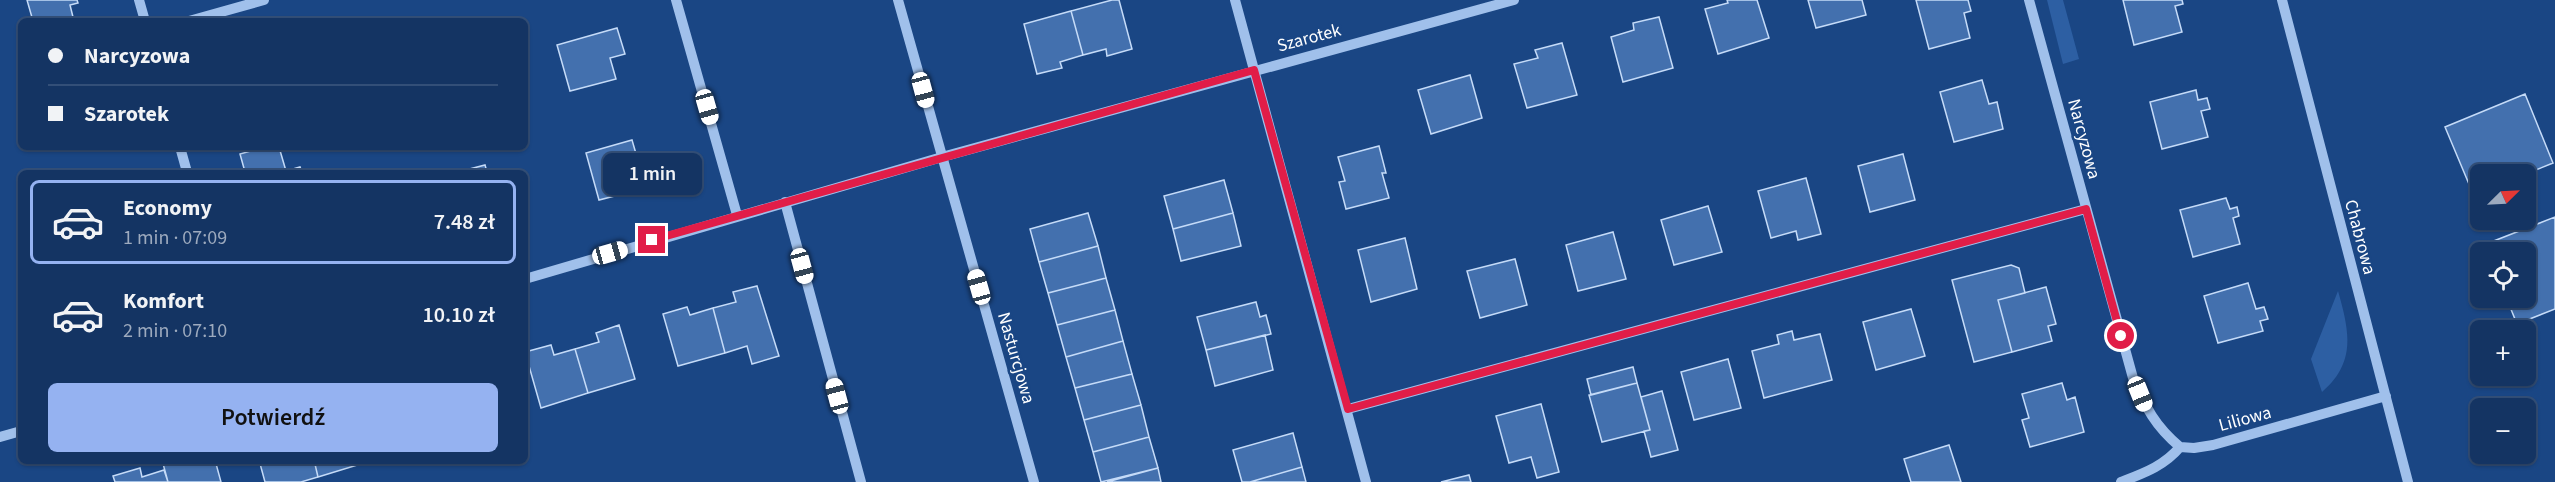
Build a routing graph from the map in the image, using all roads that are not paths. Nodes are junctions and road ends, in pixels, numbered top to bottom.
1 (139, 0) edge
2 (264, 0) edge
3 (676, 0) edge
4 (898, 0) edge
5 (1234, 0) edge
6 (1514, 0) edge
7 (2029, 0) edge
8 (2282, 0) edge
9 (144, 18) edge
10 (200, 18) edge
11 (1254, 70) junction
12 (181, 150) edge
13 (942, 157) junction
14 (186, 170) edge
15 (785, 202) junction
16 (2086, 209) junction
17 (737, 215) junction
18 (528, 278) edge
19 (2386, 396) junction
20 (1348, 409) junction
21 (18, 431) edge
22 (0, 437) edge
23 (2180, 447) junction
24 (861, 482) edge
25 (1034, 482) edge
26 (1366, 482) edge
27 (2121, 482) edge
28 (2408, 482) edge

1 - 9 street
2 - 10 street
3 - 17 street
4 - 13 street, Nasturcjowa
5 - 11 street
6 - 11 street, Szarotek
7 - 16 street, Narcyzowa
8 - 19 street, Chabrowa
11 - 13 street, Szarotek
11 - 20 street
12 - 14 street
13 - 15 street, Szarotek
13 - 25 street, Nasturcjowa
15 - 17 street, Szarotek
15 - 24 street
16 - 20 street
16 - 23 street, Narcyzowa
17 - 18 street, Szarotek
19 - 23 street, Liliowa
19 - 28 street, Chabrowa
20 - 26 street
21 - 22 street
23 - 27 street

